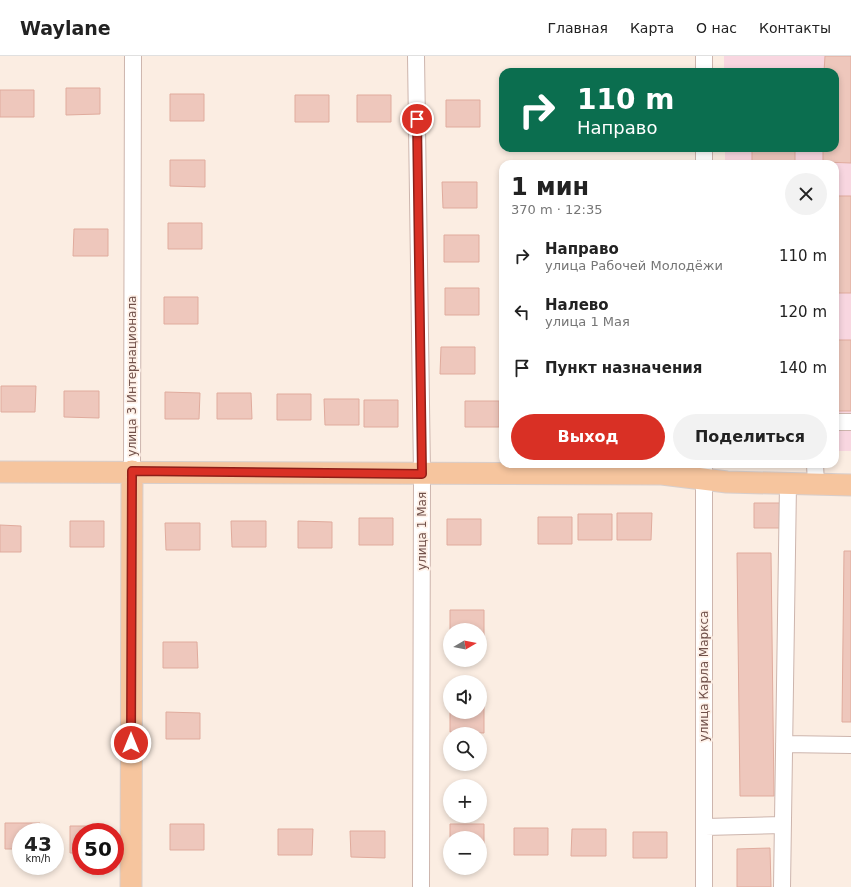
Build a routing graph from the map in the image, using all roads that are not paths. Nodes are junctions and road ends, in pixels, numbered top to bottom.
1 (133, 56) edge
2 (416, 56) edge
3 (704, 56) edge
4 (704, 68) edge
5 (839, 422) edge
6 (851, 422) edge
7 (132, 471) junction
8 (0, 472) edge
9 (704, 472) edge
10 (422, 474) junction
11 (816, 474) edge
12 (788, 484) junction
13 (851, 485) edge
14 (784, 744) junction
15 (851, 745) edge
16 (783, 826) junction
17 (705, 827) junction
18 (131, 887) edge
19 (421, 887) edge
20 (704, 887) edge
21 (782, 887) edge

1 - 7 street, улица 3 Интернационала
2 - 10 street, улица 1 Мая
3 - 4 street
5 - 6 street
7 - 8 main road
7 - 10 main road
7 - 18 main road, улица 3 Интернационала
9 - 10 main road
9 - 12 main road
9 - 17 street, улица Карла Маркса
10 - 19 street, улица 1 Мая
11 - 12 main road
11 - 13 main road
12 - 14 street
14 - 15 street
14 - 16 street
16 - 17 street
16 - 21 street
17 - 20 street, улица Карла Маркса

